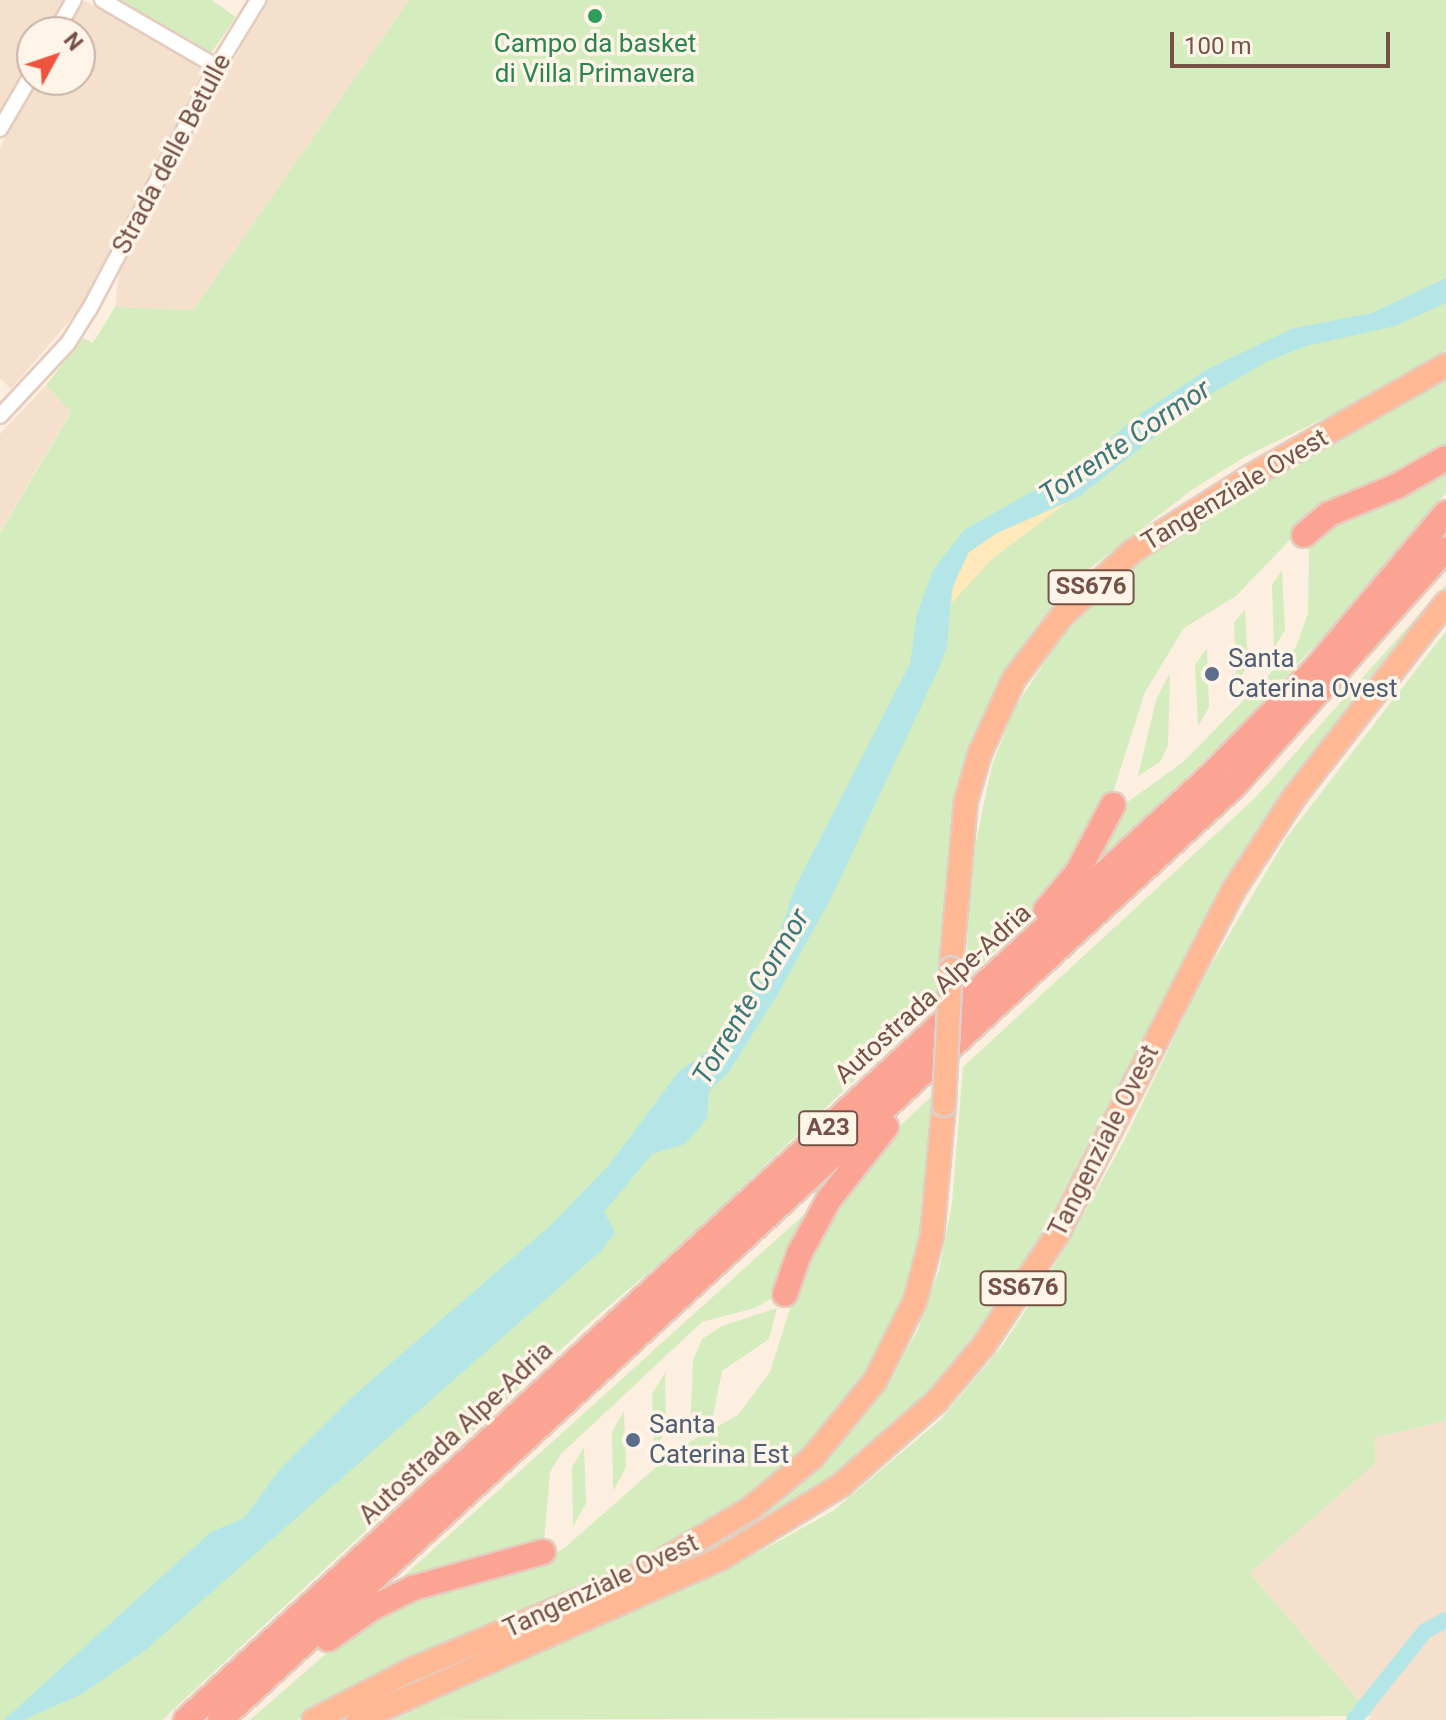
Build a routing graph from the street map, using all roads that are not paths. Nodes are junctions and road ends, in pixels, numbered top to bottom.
1 (102, 0) edge
2 (258, 0) edge
3 (217, 67) junction
4 (19, 96) edge
5 (0, 129) edge
6 (1446, 365) edge
7 (0, 416) edge
8 (1446, 458) edge
9 (1446, 513) edge
10 (1304, 535) dead end
11 (1446, 549) edge
12 (1446, 603) edge
13 (1113, 805) dead end
14 (1004, 997) junction
15 (970, 999) junction
16 (785, 1294) dead end
17 (543, 1552) dead end
18 (186, 1720) edge
19 (220, 1720) edge
20 (227, 1720) edge
21 (314, 1720) edge
22 (358, 1720) edge

1 - 3 street
2 - 3 street, Strada delle Betulle
3 - 7 street, Strada delle Betulle
4 - 5 street
6 - 21 highway, Tangenziale Ovest / SS676, bridge
8 - 10 highway
9 - 15 highway, Autostrada Alpe-Adria / A23
11 - 14 highway, Autostrada Alpe-Adria / A23
12 - 22 highway, Tangenziale Ovest / SS676
13 - 15 highway
14 - 16 highway
14 - 19 highway, Autostrada Alpe-Adria / A23
15 - 18 highway, Autostrada Alpe-Adria / A23
17 - 20 highway

